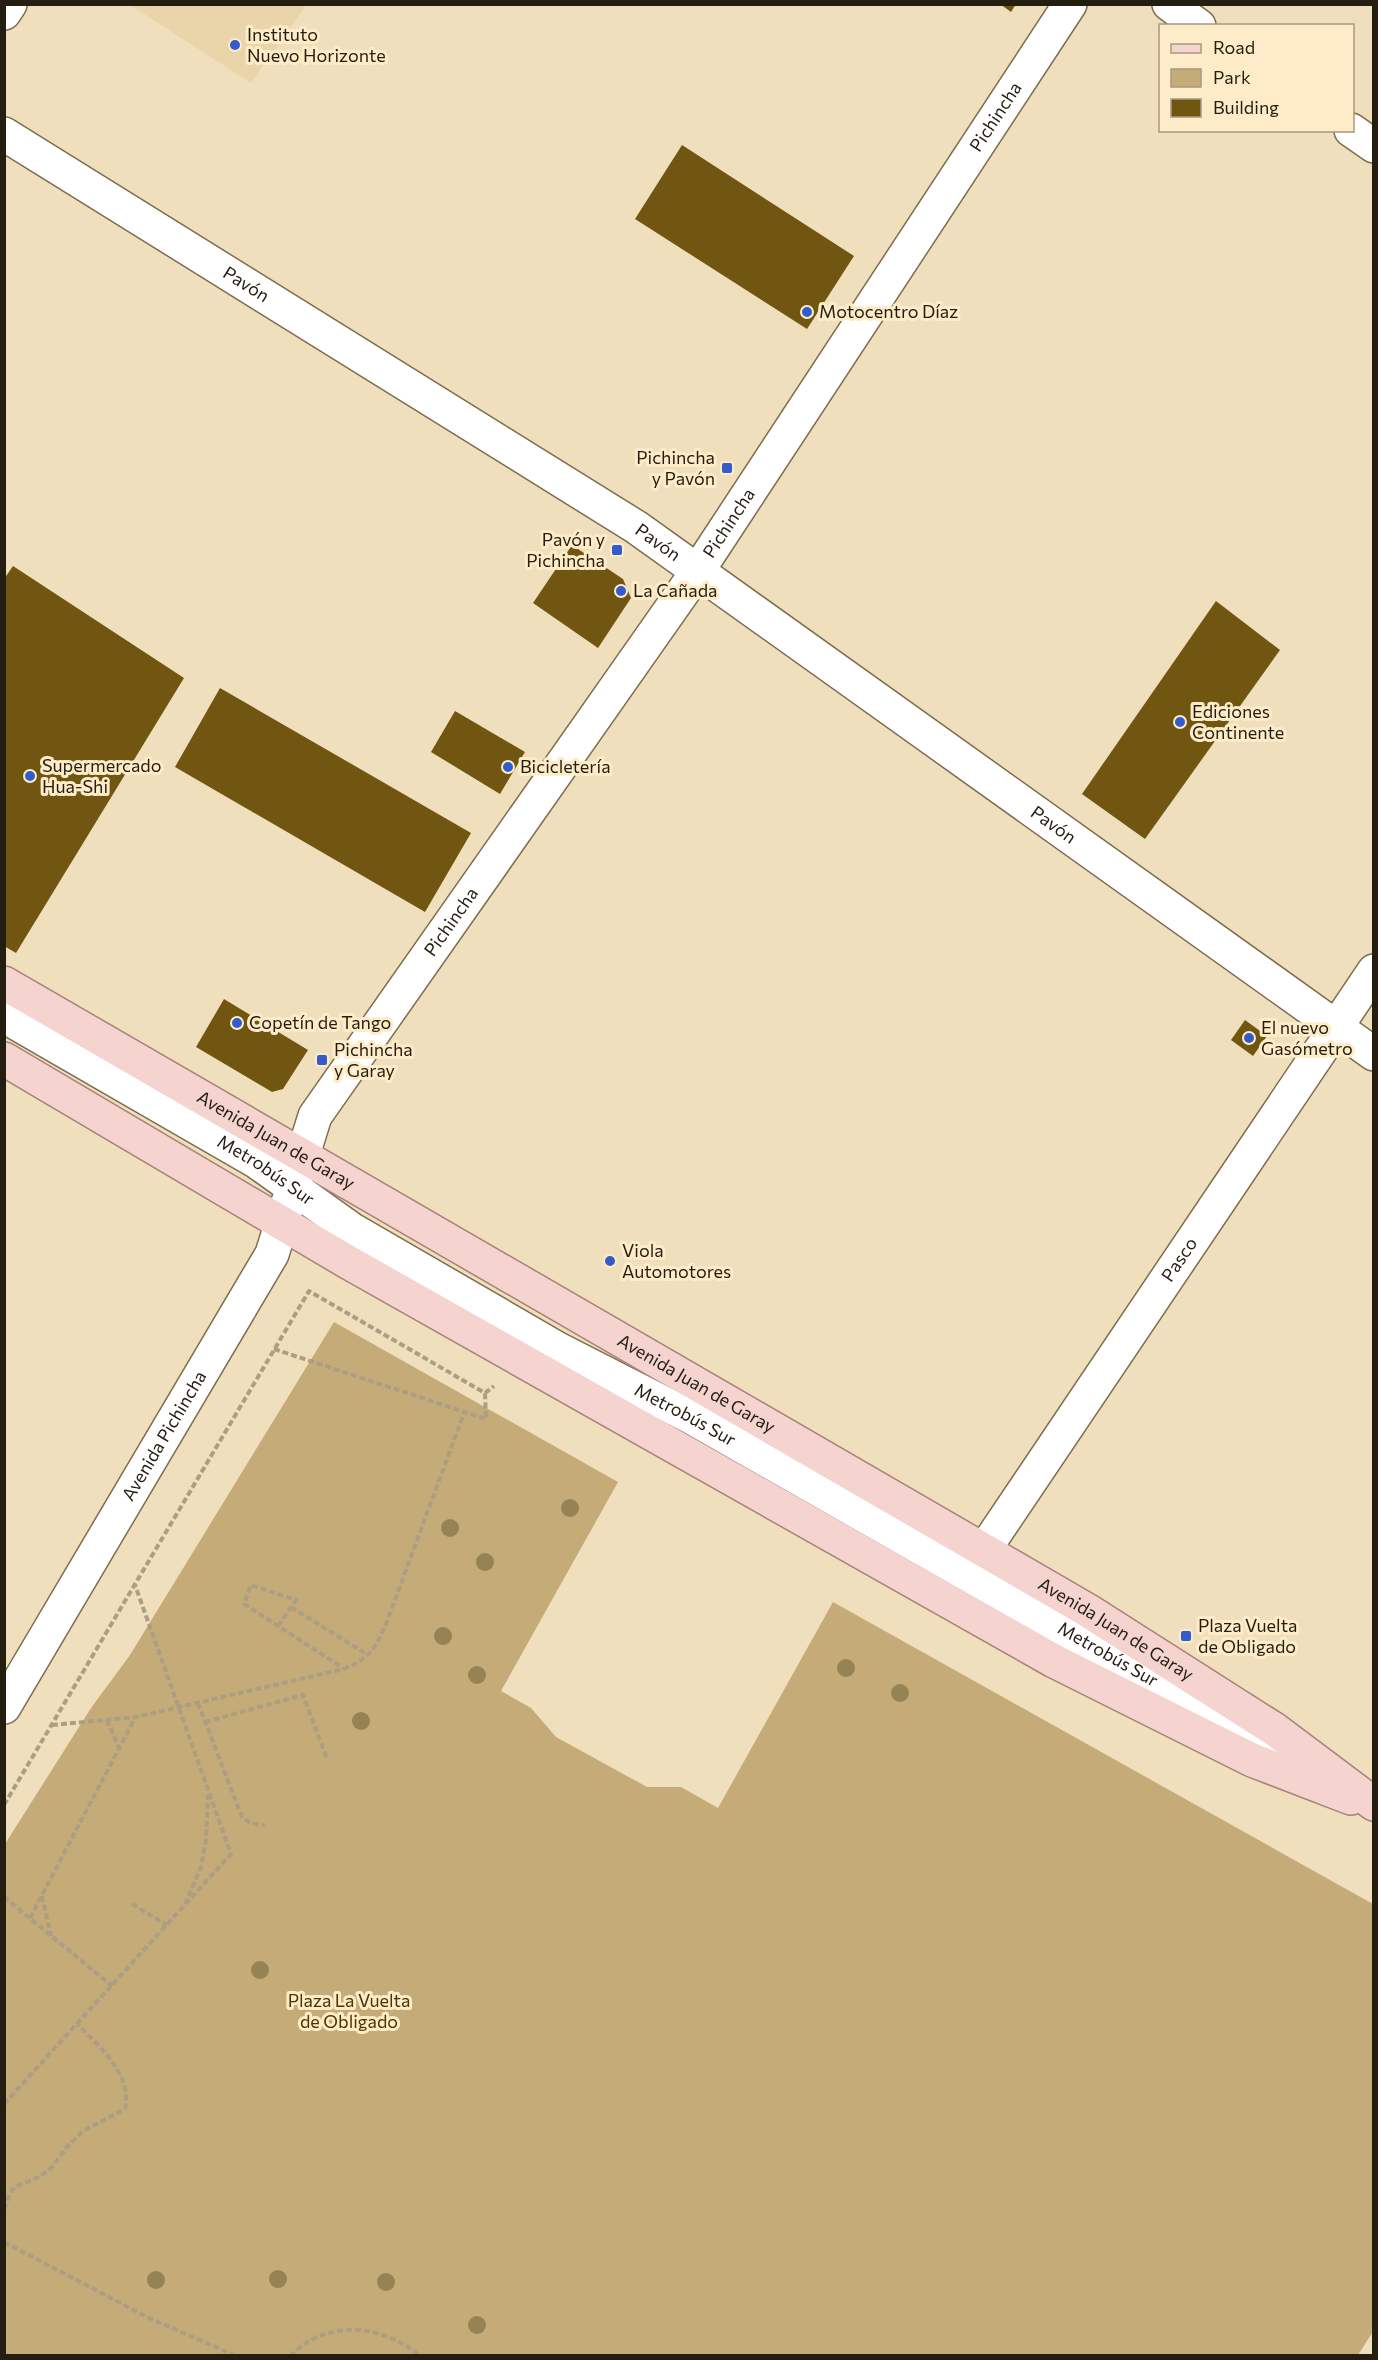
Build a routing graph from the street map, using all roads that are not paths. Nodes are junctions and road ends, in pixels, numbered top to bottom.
1 (10, 4) edge
2 (1070, 4) edge
3 (1169, 4) edge
4 (4, 13) edge
5 (1196, 24) edge
6 (1354, 132) edge
7 (4, 134) edge
8 (1374, 146) edge
9 (697, 572) junction
10 (1374, 971) edge
11 (4, 983) edge
12 (4, 1016) edge
13 (1336, 1027) junction
14 (1374, 1054) edge
15 (4, 1059) edge
16 (302, 1156) junction
17 (293, 1189) junction
18 (282, 1224) junction
19 (984, 1550) junction
20 (4, 1707) edge
21 (1374, 1806) edge

1 - 4 street
2 - 9 street, Pichincha
3 - 5 street
6 - 8 street
7 - 9 street, Pavón
9 - 13 street, Pavón
9 - 16 street, Pichincha
10 - 13 street, Pasco
11 - 16 main road, Avenida Juan de Garay
12 - 17 street, Metrobús Sur
13 - 14 street, Pavón
13 - 19 street, Pasco
15 - 18 main road
16 - 17 street, Avenida Pichincha
16 - 19 main road, Avenida Juan de Garay
17 - 18 street, Avenida Pichincha
17 - 21 street, Metrobús Sur
18 - 20 street, Avenida Pichincha
18 - 21 main road
19 - 21 main road, Avenida Juan de Garay

